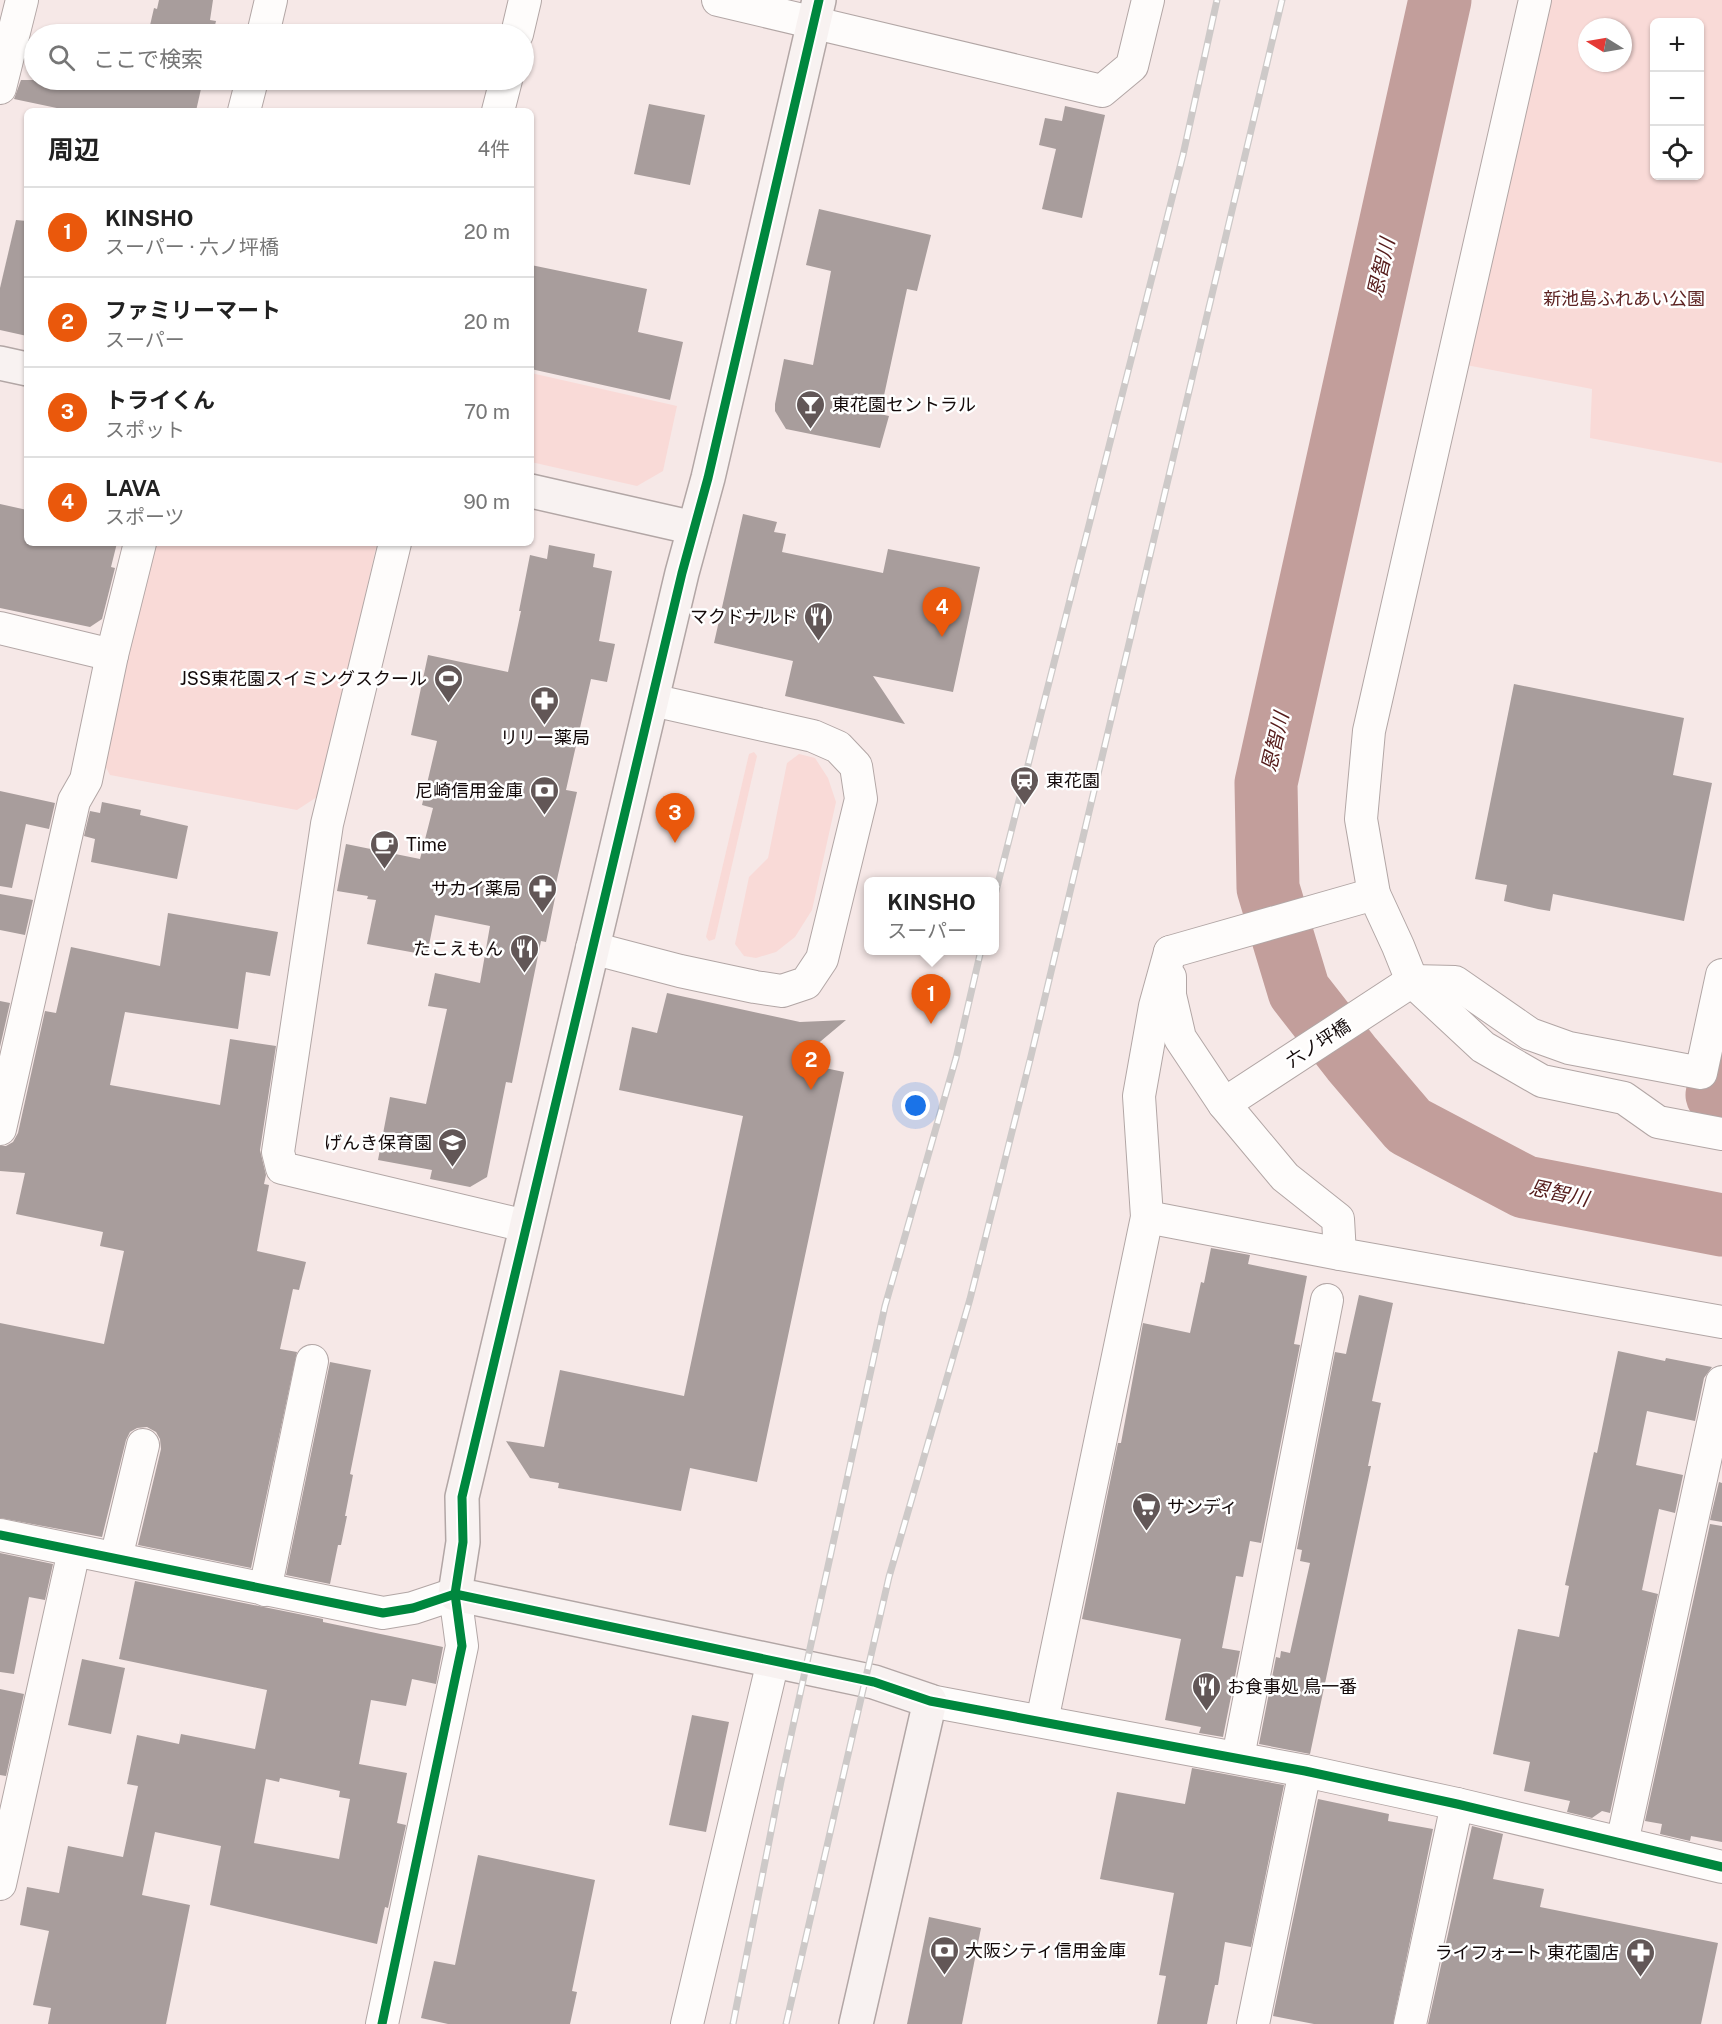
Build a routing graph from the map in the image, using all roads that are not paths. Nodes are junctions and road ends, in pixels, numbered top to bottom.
1 (22, 0) edge
2 (271, 0) edge
3 (525, 0) edge
4 (718, 0) edge
5 (1148, 0) edge
6 (1535, 0) edge
7 (816, 12) edge
8 (265, 24) edge
9 (519, 24) edge
10 (0, 88) edge
11 (249, 90) edge
12 (503, 90) edge
13 (245, 108) edge
14 (499, 108) edge
15 (0, 363) edge
16 (24, 368) edge
17 (534, 491) edge
18 (694, 528) junction
19 (139, 546) edge
20 (394, 546) edge
21 (0, 628) edge
22 (112, 655) junction
23 (652, 700) junction
24 (1374, 894) junction
25 (592, 948) junction
26 (1170, 952) junction
27 (1722, 975) edge
28 (1412, 981) junction
29 (1224, 1104) junction
30 (0, 1129) edge
31 (1722, 1134) edge
32 (1147, 1217) junction
33 (526, 1226) junction
34 (1340, 1254) junction
35 (1327, 1300) dead end
36 (1722, 1322) edge
37 (312, 1361) dead end
38 (1722, 1382) edge
39 (143, 1445) dead end
40 (0, 1535) edge
41 (74, 1551) junction
42 (116, 1558) junction
43 (265, 1590) junction
44 (455, 1594) junction
45 (773, 1660) junction
46 (930, 1701) junction
47 (1042, 1721) junction
48 (1238, 1757) junction
49 (1305, 1771) junction
50 (1457, 1804) junction
51 (1622, 1843) junction
52 (1722, 1867) edge
53 (0, 1884) edge
54 (382, 2024) edge
55 (687, 2024) edge
56 (856, 2024) edge
57 (1253, 2024) edge
58 (1410, 2024) edge

1 - 10 street
2 - 8 street
3 - 9 street
4 - 7 street
5 - 7 street
6 - 24 street
7 - 18 street
11 - 13 street
12 - 14 street
15 - 16 street
17 - 18 street
18 - 23 street
19 - 22 street
20 - 33 street
21 - 22 street
22 - 30 street
23 - 25 street
23 - 25 street
24 - 26 street
24 - 28 street
25 - 33 street
26 - 29 street
26 - 32 street
27 - 28 street
28 - 29 street, 六ノ坪橋
28 - 31 street
29 - 34 street
32 - 34 street
32 - 47 street
33 - 44 street
34 - 36 street
35 - 48 street
37 - 43 street
38 - 51 street
39 - 42 street
40 - 41 street
41 - 42 street
41 - 53 street
42 - 43 street
43 - 44 street
44 - 45 street
44 - 54 street
45 - 46 street
45 - 55 street
46 - 47 street
46 - 56 street
47 - 48 street
48 - 49 street
49 - 50 street
49 - 57 street
50 - 51 street
50 - 58 street
51 - 52 street

